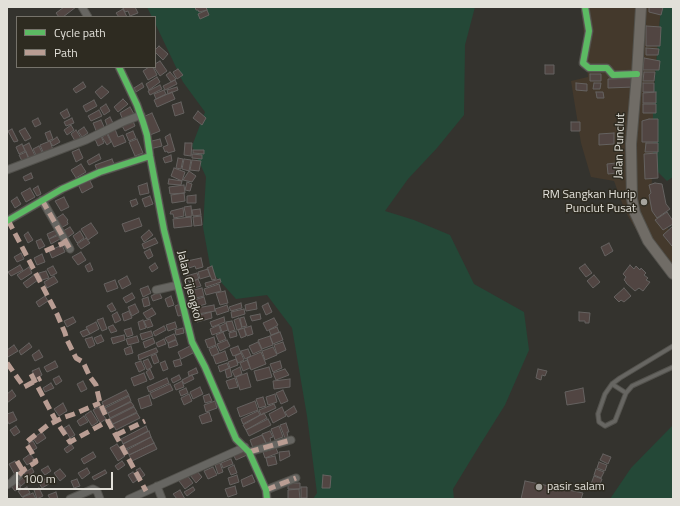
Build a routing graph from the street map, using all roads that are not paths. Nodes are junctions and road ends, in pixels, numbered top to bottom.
1 (82, 7) edge
2 (586, 7) edge
3 (642, 7) edge
4 (87, 16) edge
5 (119, 68) edge
6 (637, 74) junction
7 (141, 115) junction
8 (150, 156) junction
9 (7, 170) edge
10 (42, 200) junction
11 (7, 221) edge
12 (70, 249) dead end
13 (673, 274) edge
14 (178, 285) junction
15 (156, 290) dead end
16 (673, 346) edge
17 (673, 367) edge
18 (612, 384) junction
19 (626, 393) junction
20 (291, 440) dead end
21 (247, 449) junction
22 (19, 475) dead end
23 (296, 478) dead end
24 (7, 485) edge
25 (157, 486) junction
26 (266, 490) junction
27 (70, 499) edge
28 (100, 499) edge
29 (129, 499) edge
30 (162, 499) edge
31 (267, 499) edge

1 - 4 street
2 - 6 street
3 - 6 main road, Jalan Punclut
5 - 7 street, Jalan Cijengkol
6 - 13 main road, Jalan Punclut
7 - 8 street, Jalan Cijengkol
7 - 9 street
8 - 10 street
8 - 14 street, Jalan Cijengkol
10 - 11 street
10 - 12 street
14 - 15 street
14 - 21 street, Jalan Cijengkol
16 - 18 lane
17 - 19 lane
18 - 19 lane
18 - 19 lane
20 - 21 street
21 - 25 street
21 - 26 street, Jalan Cijengkol
22 - 24 street
23 - 26 street
25 - 29 street
25 - 30 street
26 - 31 street, Jalan Cijengkol
27 - 28 street

